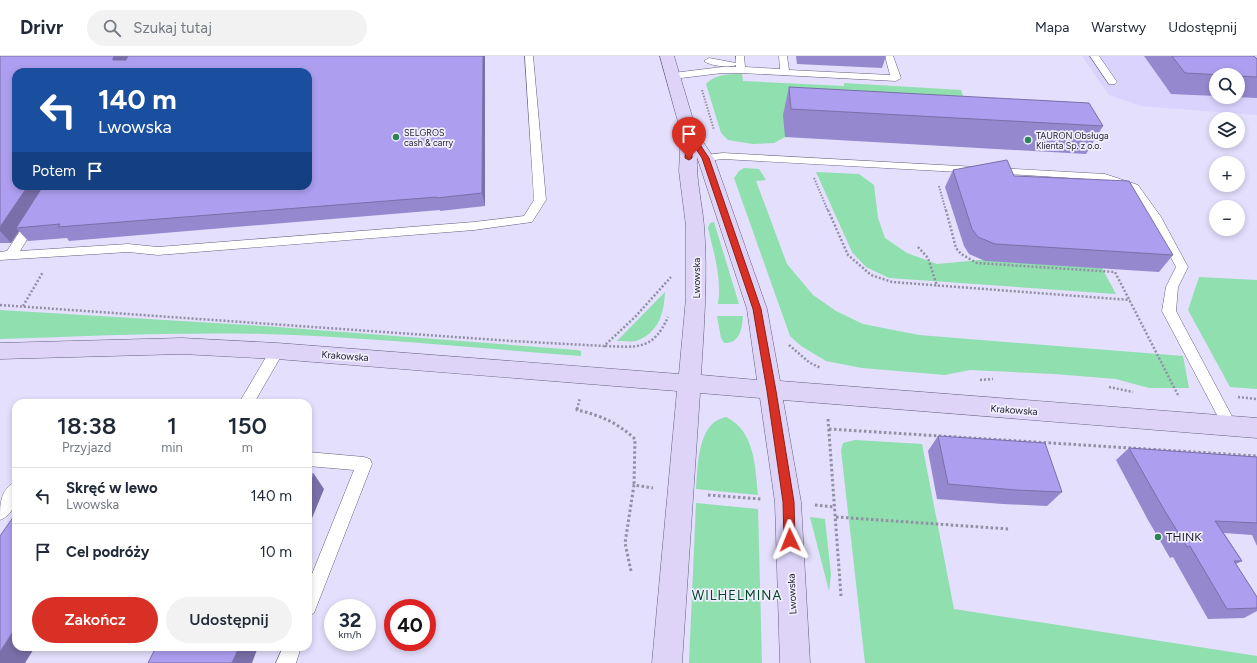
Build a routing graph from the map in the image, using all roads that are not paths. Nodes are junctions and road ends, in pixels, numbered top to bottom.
1 (529, 56) edge
2 (667, 56) edge
3 (783, 56) edge
4 (889, 56) edge
5 (1094, 56) edge
6 (708, 58) edge
7 (740, 64) edge
8 (785, 72) junction
9 (700, 74) junction
10 (673, 76) junction
11 (1112, 82) dead end
12 (689, 133) junction
13 (714, 157) junction
14 (39, 211) edge
15 (5, 255) edge
16 (0, 351) edge
17 (277, 351) junction
18 (689, 382) junction
19 (772, 391) junction
20 (248, 399) edge
21 (1230, 426) junction
22 (1257, 428) edge
23 (312, 459) edge
24 (12, 496) edge
25 (0, 512) edge
26 (312, 597) edge
27 (290, 651) edge
28 (286, 663) edge
29 (667, 663) edge
30 (795, 663) edge

1 - 15 lane
2 - 10 street, Lwowska
3 - 8 lane
4 - 8 lane
5 - 11 lane
6 - 7 lane
6 - 9 lane
7 - 8 lane
7 - 9 lane
9 - 10 lane
10 - 12 street, Lwowska
12 - 13 street, Lwowska
12 - 18 street, Lwowska
13 - 19 street, Lwowska
13 - 21 lane
14 - 15 lane
16 - 17 street, Krakowska
17 - 18 street, Krakowska
17 - 20 lane
18 - 19 street, Krakowska
18 - 29 street, Lwowska
19 - 21 street, Krakowska
19 - 30 street, Lwowska
21 - 22 street, Krakowska
23 - 26 lane
24 - 25 lane
27 - 28 lane

